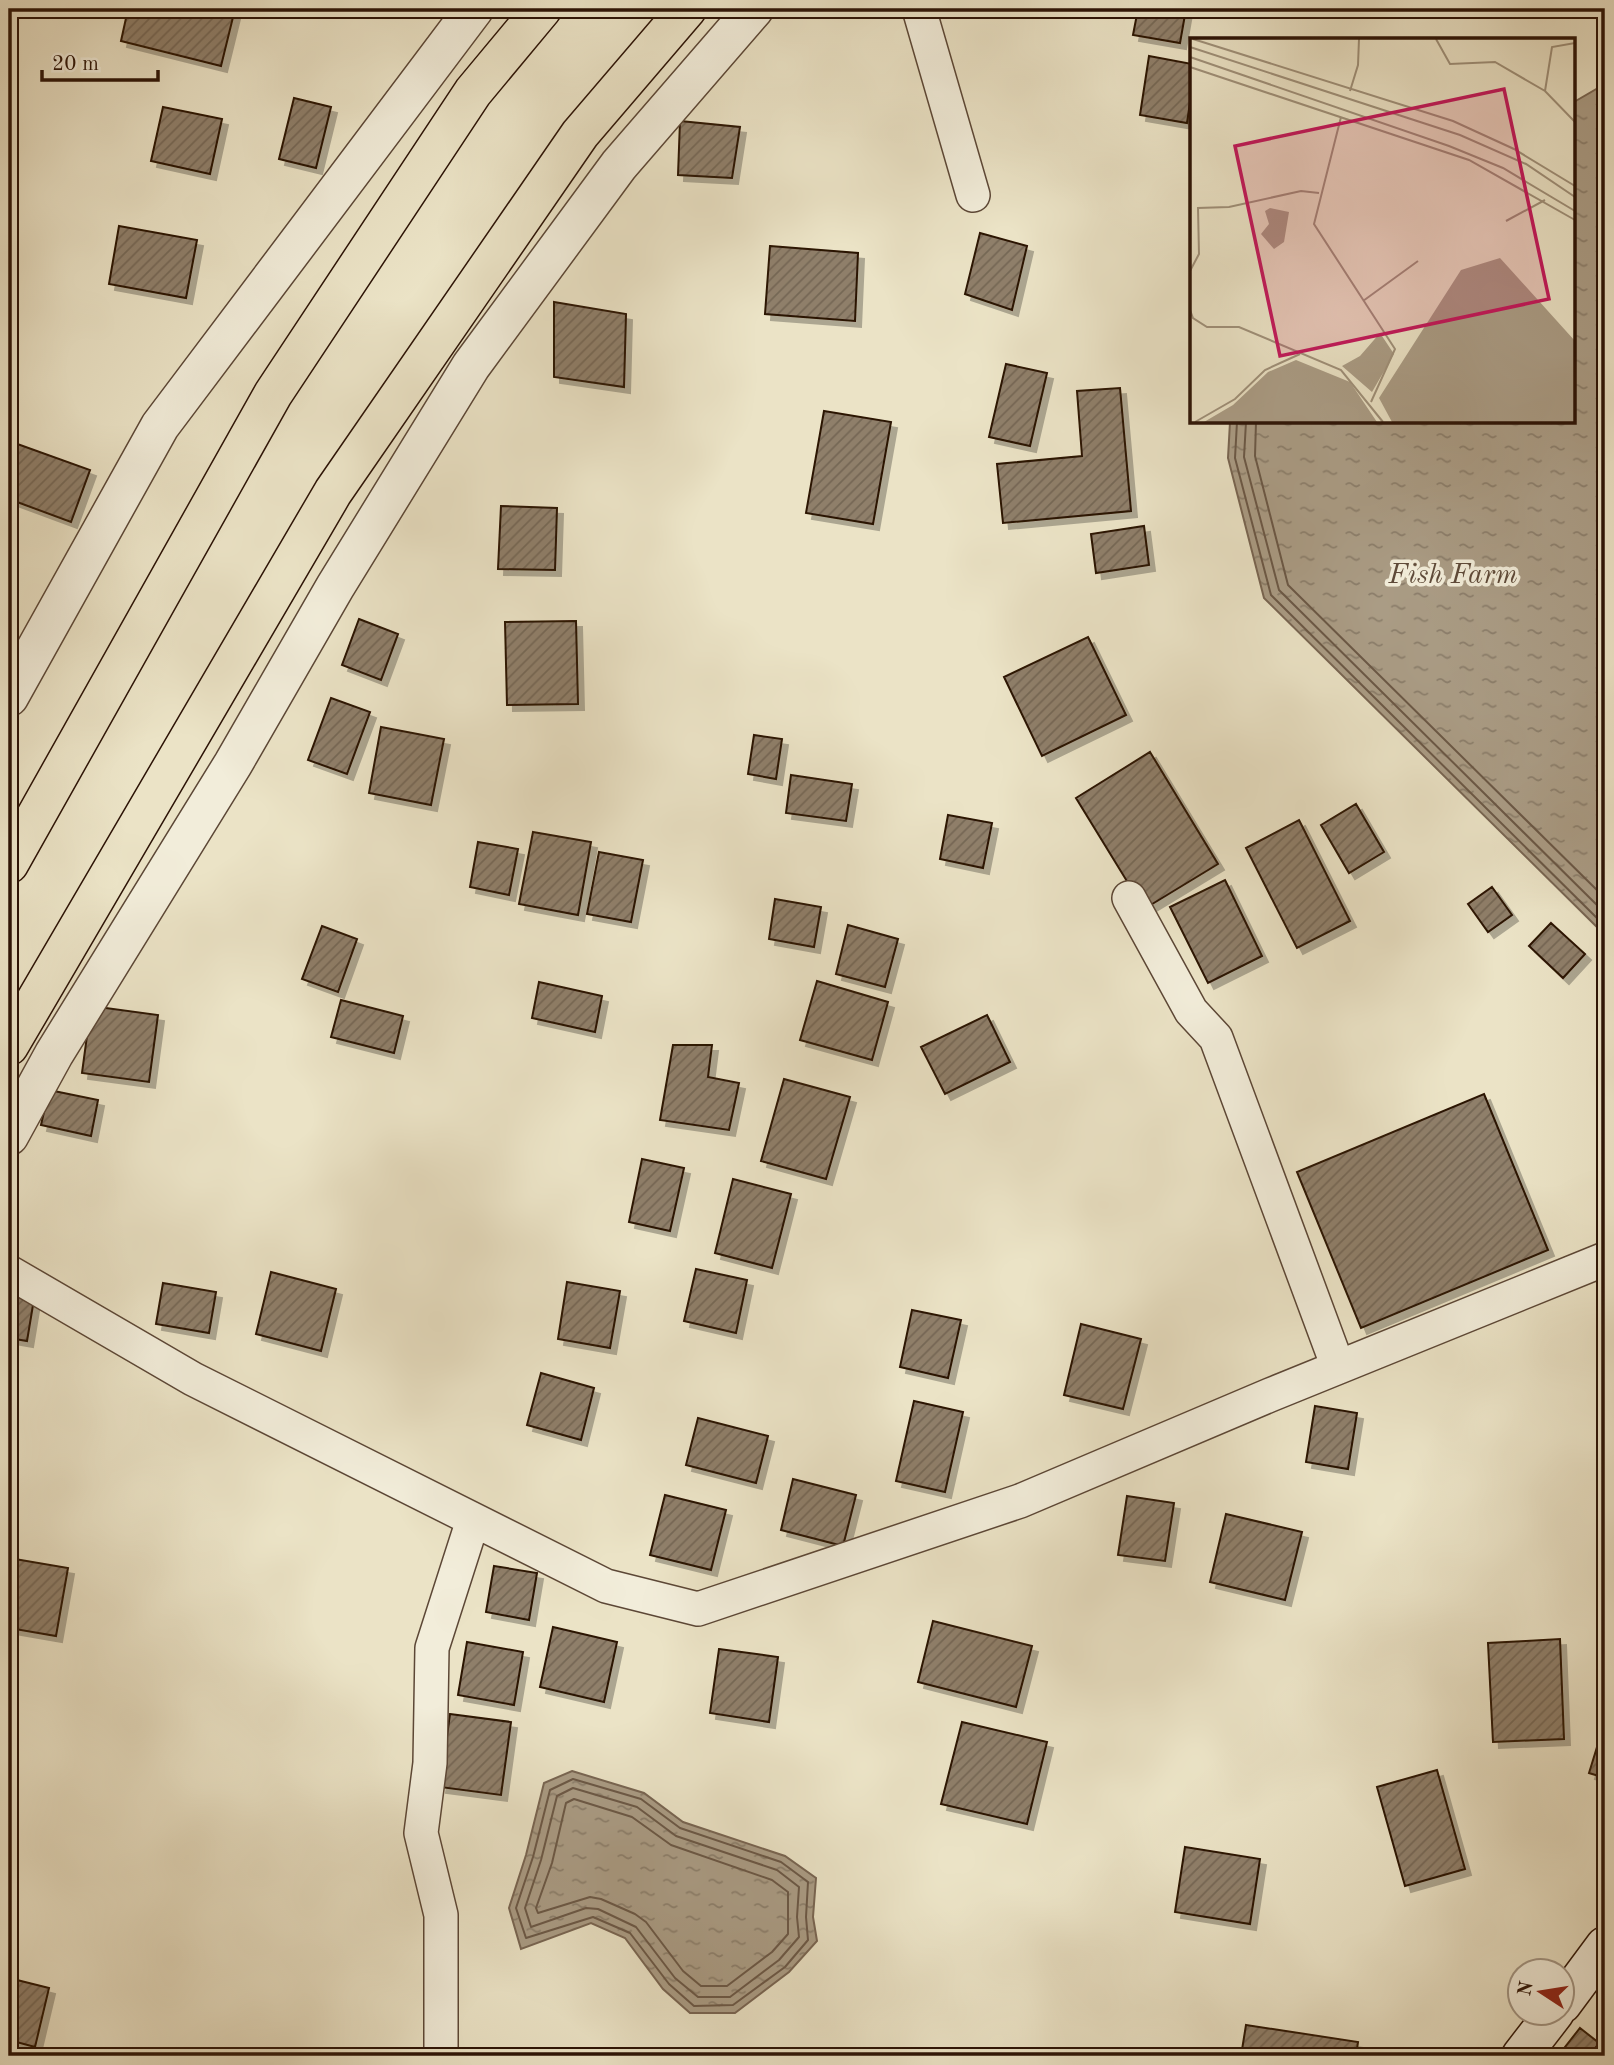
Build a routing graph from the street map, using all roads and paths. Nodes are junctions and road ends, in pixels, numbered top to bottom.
1 (474, 9) edge
2 (542, 9) edge
3 (687, 9) edge
4 (754, 9) edge
5 (919, 9) edge
6 (973, 195) dead end
7 (9, 697) edge
8 (9, 864) edge
9 (1129, 898) dead end
10 (9, 1046) edge
11 (9, 1136) edge
12 (1605, 1259) edge
13 (9, 1272) edge
14 (1338, 1367) junction
15 (473, 1520) junction
16 (1605, 1947) edge
17 (1576, 1985) edge
18 (1544, 2026) edge
19 (441, 2056) edge
20 (1521, 2056) edge

1 - 7 street
2 - 8 highway
3 - 10 highway
4 - 11 street
5 - 6 street
9 - 14 street
12 - 14 street
13 - 15 street
14 - 15 street
15 - 19 street
16 - 17 street
18 - 20 street

